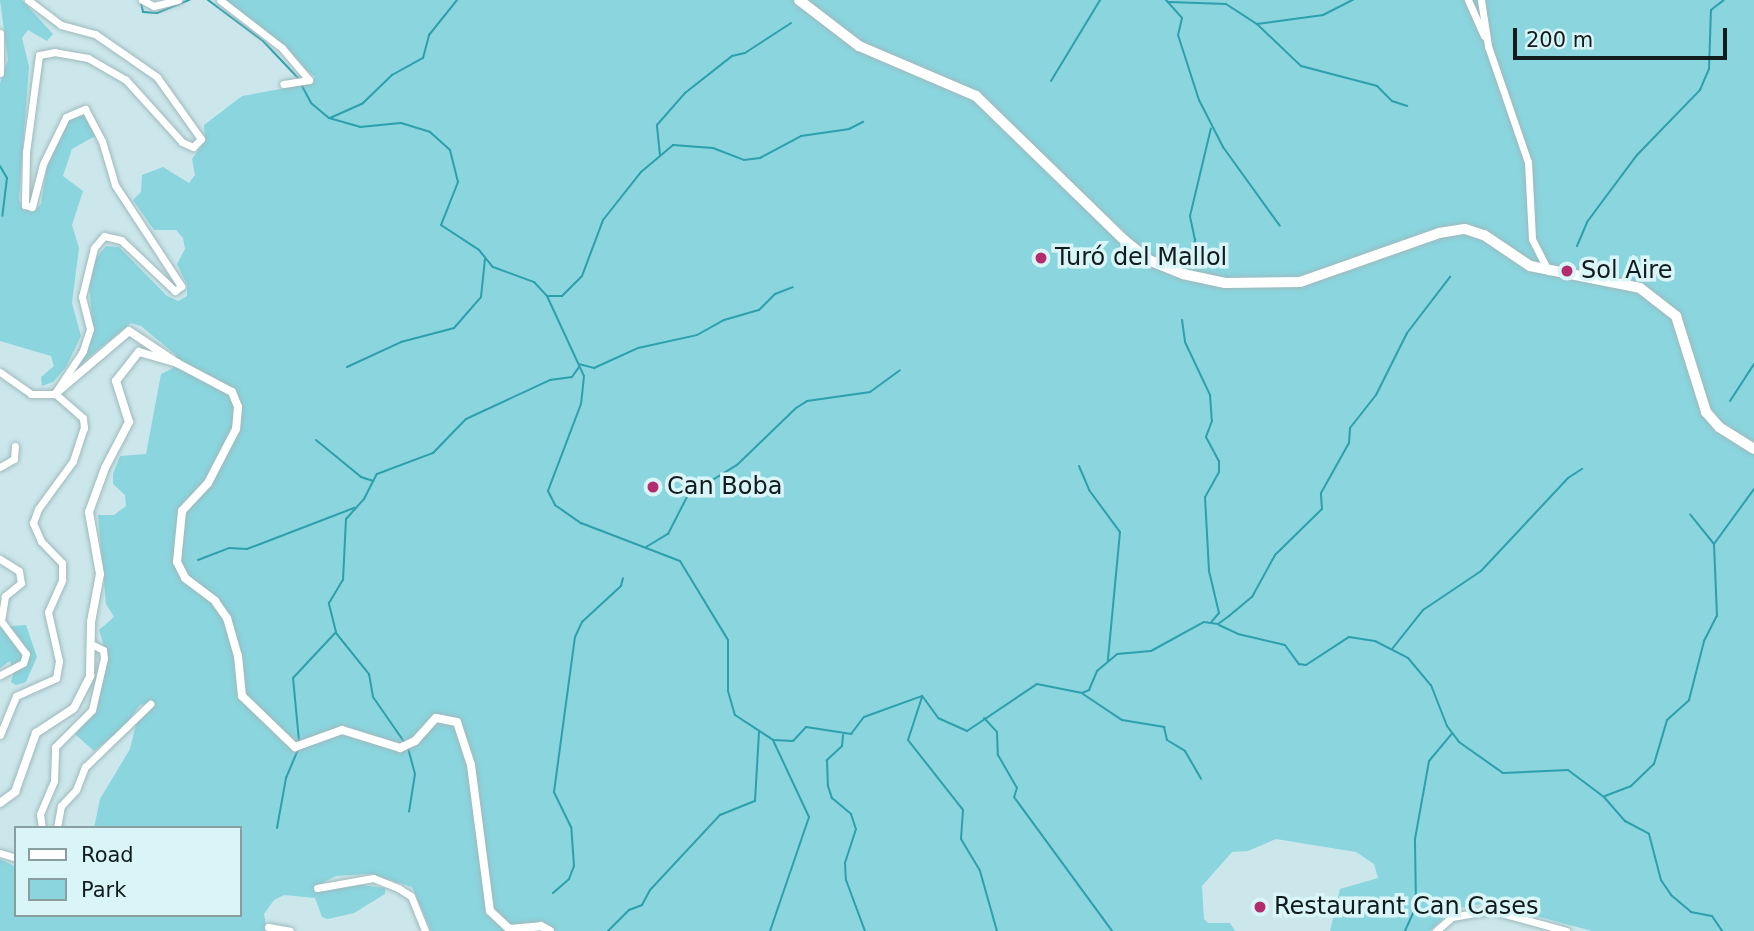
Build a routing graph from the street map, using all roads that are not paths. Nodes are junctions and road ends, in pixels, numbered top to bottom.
1 (28, 0) edge
2 (142, 0) edge
3 (178, 0) edge
4 (220, 0) edge
5 (799, 0) edge
6 (1468, 0) edge
7 (1481, 0) edge
8 (0, 33) edge
9 (1488, 46) junction
10 (0, 73) edge
11 (283, 84) dead end
12 (1548, 271) junction
13 (177, 363) junction
14 (0, 372) edge
15 (55, 394) junction
16 (15, 446) dead end
17 (1754, 449) edge
18 (0, 467) edge
19 (0, 559) edge
20 (93, 645) junction
21 (0, 675) edge
22 (150, 704) dead end
23 (0, 735) edge
24 (0, 803) edge
25 (43, 826) edge
26 (57, 826) edge
27 (317, 888) dead end
28 (268, 927) dead end
29 (290, 931) edge
30 (425, 931) edge
31 (550, 931) edge
32 (1436, 931) edge
33 (1566, 931) edge

1 - 15 street
2 - 3 street
4 - 11 street
5 - 12 main road
6 - 9 street
7 - 9 street
8 - 10 street
9 - 12 street
12 - 17 main road
13 - 15 street
13 - 20 street
13 - 31 street
14 - 15 street
15 - 23 street
16 - 18 street
19 - 21 street
20 - 24 street
20 - 25 street
22 - 26 street
27 - 30 street
28 - 29 street
32 - 33 street

